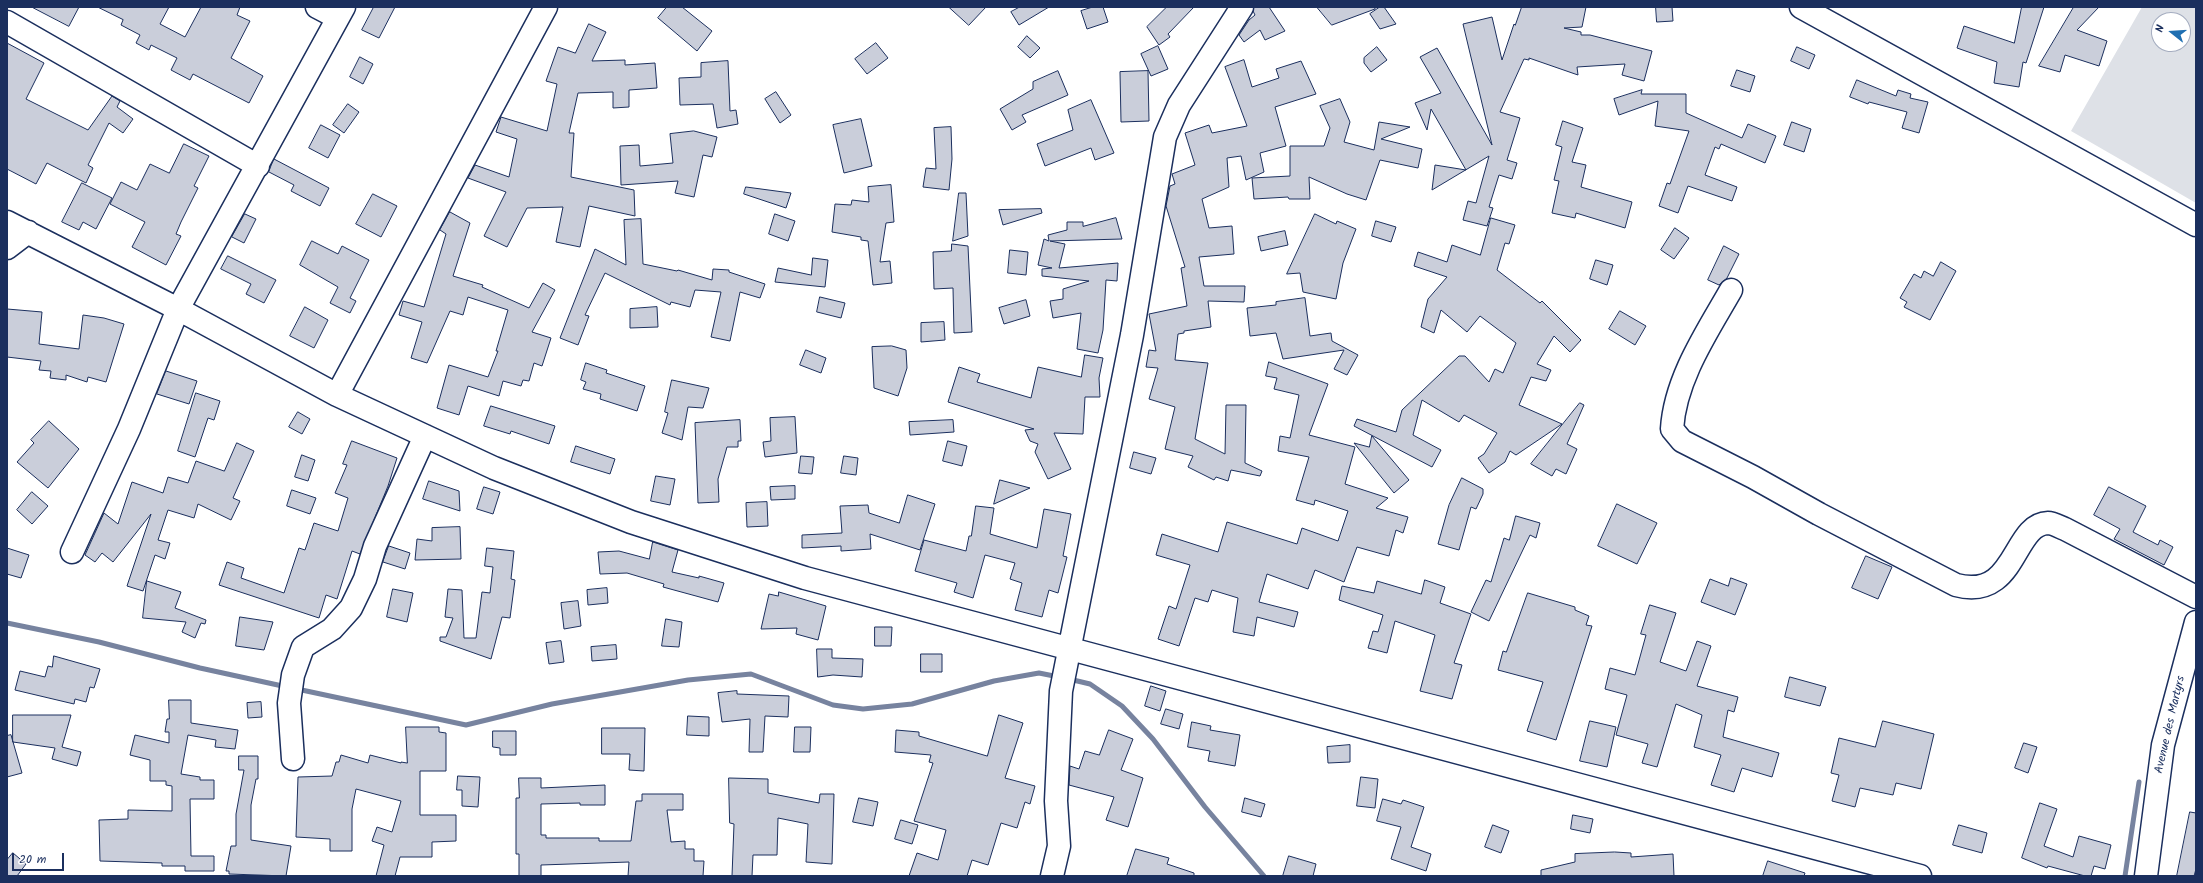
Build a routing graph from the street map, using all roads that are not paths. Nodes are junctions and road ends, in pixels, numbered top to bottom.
1 (317, 7) edge
2 (546, 7) edge
3 (1242, 7) edge
4 (1801, 7) edge
5 (341, 13) edge
6 (7, 22) edge
7 (258, 166) junction
8 (7, 222) edge
9 (2196, 224) edge
10 (28, 232) junction
11 (7, 248) edge
12 (1731, 290) dead end
13 (178, 309) junction
14 (337, 395) junction
15 (425, 436) junction
16 (72, 552) dead end
17 (2196, 597) edge
18 (2196, 622) edge
19 (1069, 655) junction
20 (293, 759) dead end
21 (1052, 876) edge
22 (1920, 876) edge
23 (2146, 876) edge

1 - 5 street
2 - 14 street
3 - 19 street
4 - 9 street
5 - 7 street
6 - 7 street
7 - 13 street
8 - 10 street
10 - 11 street
10 - 13 street
12 - 17 street
13 - 14 street
13 - 16 street
14 - 15 street
15 - 19 street
15 - 20 street
18 - 23 street, Avenue des Martyrs
19 - 21 street
19 - 22 street

